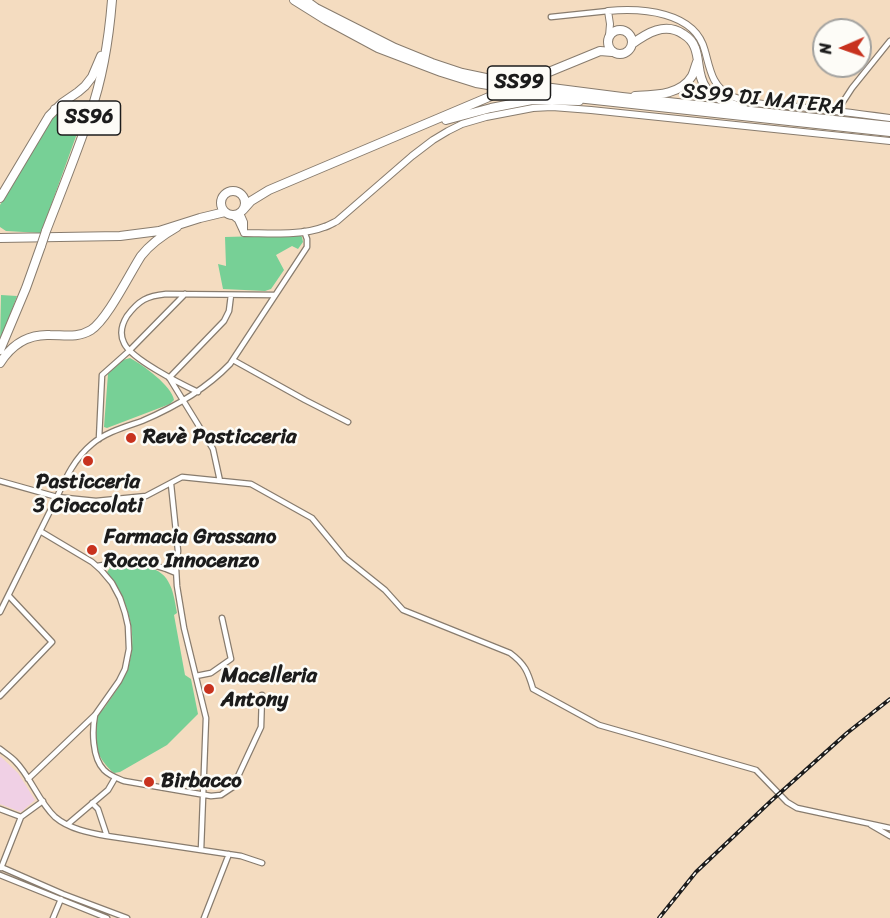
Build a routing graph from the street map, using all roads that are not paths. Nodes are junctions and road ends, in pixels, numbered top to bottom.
1 (112, 0) edge
2 (294, 0) edge
3 (305, 0) edge
4 (111, 11) junction
5 (608, 12) junction
6 (551, 17) dead end
7 (610, 33) junction
8 (628, 33) junction
9 (646, 33) junction
10 (890, 41) edge
11 (632, 44) junction
12 (600, 51) junction
13 (612, 52) junction
14 (698, 61) junction
15 (544, 74) tunnel mouth
16 (489, 97) tunnel mouth
17 (622, 97) junction
18 (633, 105) junction
19 (54, 109) junction
20 (749, 110) junction
21 (837, 111) junction
22 (890, 118) edge
23 (890, 126) edge
24 (410, 132) junction
25 (890, 132) edge
26 (890, 141) edge
27 (67, 178) junction
28 (269, 190) junction
29 (243, 197) junction
30 (0, 198) edge
31 (232, 211) junction
32 (177, 226) junction
33 (304, 231) junction
34 (0, 232) edge
35 (0, 238) edge
36 (21, 238) junction
37 (185, 294) junction
38 (231, 295) junction
39 (274, 295) junction
40 (0, 350) edge
41 (129, 351) junction
42 (232, 360) junction
43 (0, 363) edge
44 (169, 378) junction
45 (198, 392) junction
46 (183, 401) junction
47 (348, 422) dead end
48 (99, 439) junction
49 (0, 481) edge
50 (220, 481) junction
51 (171, 484) junction
52 (57, 497) junction
53 (40, 531) junction
54 (97, 566) junction
55 (176, 573) junction
56 (9, 596) junction
57 (0, 612) edge
58 (222, 618) dead end
59 (196, 675) junction
60 (262, 695) dead end
61 (0, 696) edge
62 (95, 715) junction
63 (0, 749) edge
64 (733, 754) dead end
65 (731, 763) junction
66 (115, 778) junction
67 (28, 779) junction
68 (203, 796) junction
69 (43, 801) junction
70 (92, 803) junction
71 (0, 808) edge
72 (21, 817) junction
73 (867, 823) junction
74 (68, 824) junction
75 (890, 828) edge
76 (107, 836) junction
77 (890, 836) edge
78 (201, 850) junction
79 (229, 854) junction
80 (262, 862) dead end
81 (0, 868) edge
82 (0, 875) edge
83 (61, 899) junction
84 (53, 918) edge
85 (107, 918) edge
86 (127, 918) edge
87 (204, 918) edge

1 - 4 main road, SS96
2 - 18 main road, SS99
3 - 17 main road, SS99
4 - 19 main road
4 - 27 main road, SS96
5 - 6 street
5 - 7 street
5 - 21 street
7 - 8 main road
7 - 12 main road, SS99
7 - 13 main road
8 - 9 main road
8 - 11 main road
9 - 11 main road
9 - 14 main road
10 - 21 street
11 - 13 main road
12 - 13 main road, SS99
12 - 15 main road, SS99
14 - 17 main road
14 - 20 main road
16 - 24 main road, SS99
17 - 20 main road, SS99
18 - 24 main road
18 - 25 main road, SS99 DI MATERA / SS99
19 - 27 main road
19 - 30 main road
20 - 23 main road, SS99
21 - 22 street
24 - 28 main road, SS99
26 - 33 street
27 - 40 main road, SS96, bridge
28 - 29 main road, SS99
28 - 31 main road, SS99
29 - 31 main road
29 - 31 main road
31 - 32 main road, SS99
31 - 33 street
32 - 36 main road, SS99
32 - 43 main road
33 - 39 street
34 - 36 main road
35 - 36 main road, SS99
37 - 38 street
37 - 41 street
37 - 41 street
38 - 39 street
38 - 44 street
39 - 42 street
41 - 44 street
41 - 48 street
42 - 45 street
42 - 47 street
44 - 45 street
44 - 46 street
45 - 46 street
46 - 48 street
46 - 50 street
48 - 52 street
49 - 52 street
50 - 51 street
50 - 65 street
51 - 52 street
51 - 55 street
52 - 53 street
53 - 54 street
53 - 56 street
54 - 55 street
54 - 62 street
55 - 59 street
56 - 57 street
56 - 61 street
58 - 59 street
59 - 68 street
60 - 68 street
62 - 66 street
62 - 67 street
63 - 67 street
64 - 65 street
65 - 73 street
66 - 68 street
66 - 70 street
67 - 69 street
68 - 78 street
69 - 72 street
69 - 74 street
70 - 74 street
70 - 76 street
71 - 72 street
72 - 81 street
73 - 75 street
73 - 77 street
74 - 76 street
76 - 78 street
78 - 79 street
79 - 80 street
79 - 87 street
81 - 86 street
82 - 83 street
83 - 84 street
83 - 85 street

